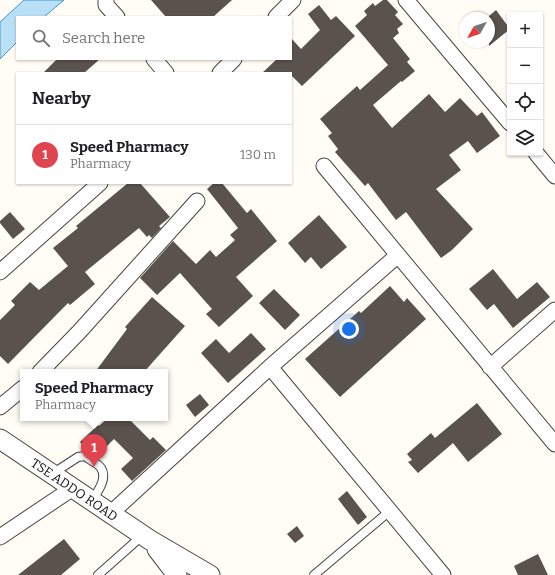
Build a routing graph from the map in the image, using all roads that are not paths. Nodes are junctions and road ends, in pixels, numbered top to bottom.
1 (106, 0) edge
2 (292, 0) edge
3 (406, 0) edge
4 (115, 16) edge
5 (277, 16) edge
6 (155, 60) edge
7 (233, 60) edge
8 (165, 72) edge
9 (221, 72) edge
10 (507, 120) edge
11 (538, 156) edge
12 (324, 166) dead end
13 (555, 176) edge
14 (99, 184) edge
15 (197, 201) dead end
16 (398, 255) junction
17 (0, 272) edge
18 (555, 310) edge
19 (270, 367) junction
20 (490, 367) junction
21 (43, 369) edge
22 (20, 390) edge
23 (0, 406) edge
24 (0, 439) edge
25 (555, 444) edge
26 (52, 474) junction
27 (72, 488) junction
28 (92, 501) junction
29 (391, 510) junction
30 (110, 514) junction
31 (0, 537) edge
32 (146, 538) junction
33 (98, 575) edge
34 (177, 575) edge
35 (210, 575) edge
36 (314, 575) edge
37 (443, 575) edge

1 - 4 street
2 - 5 street
3 - 10 street
6 - 8 street
7 - 9 street
11 - 13 street
12 - 16 street
14 - 17 street
15 - 21 street
16 - 19 street
16 - 20 street
18 - 20 street
19 - 29 street
19 - 30 street
20 - 25 street
22 - 23 street
24 - 26 street, TSE ADDO ROAD
26 - 27 street, TSE ADDO ROAD
26 - 28 lane
27 - 28 street, TSE ADDO ROAD
27 - 31 street
28 - 30 street, TSE ADDO ROAD
29 - 36 lane
29 - 37 street
30 - 32 street, TSE ADDO ROAD
32 - 33 lane
32 - 34 street, TSE ADDO ROAD
32 - 35 street, TSE ADDO ROAD

